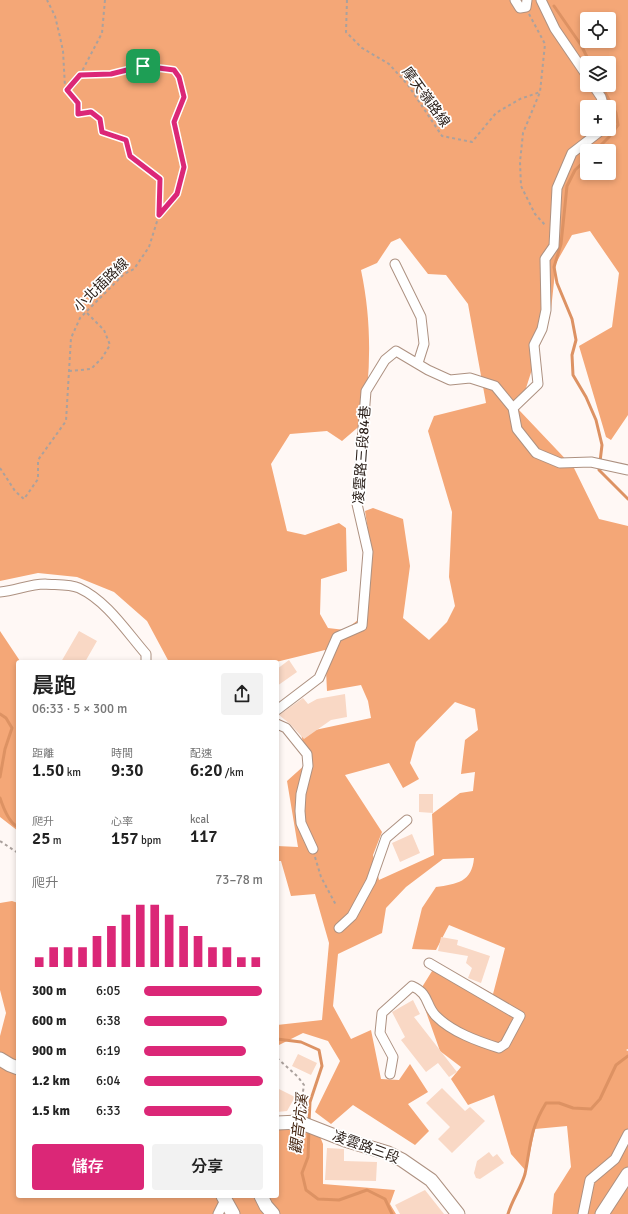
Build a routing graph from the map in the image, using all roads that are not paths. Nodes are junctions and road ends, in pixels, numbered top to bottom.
1 (515, 0) edge
2 (541, 0) edge
3 (527, 4) edge
4 (580, 66) edge
5 (595, 136) edge
6 (395, 264) dead end
7 (418, 363) junction
8 (513, 408) junction
9 (628, 470) edge
10 (0, 592) edge
11 (146, 660) edge
12 (279, 708) edge
13 (279, 725) edge
14 (407, 820) dead end
15 (313, 849) road end
16 (339, 928) dead end
17 (429, 963) dead end
18 (0, 1059) edge
19 (16, 1068) edge
20 (390, 1074) dead end
21 (279, 1123) edge
22 (628, 1134) edge
23 (628, 1174) edge
24 (224, 1198) edge
25 (262, 1198) edge
26 (218, 1214) edge
27 (233, 1214) edge
28 (274, 1214) edge
29 (458, 1214) edge
30 (583, 1214) edge
31 (602, 1214) edge

1 - 3 street
2 - 4 street
5 - 8 street
6 - 7 street
7 - 8 street, 凌雲路三段84巷
7 - 12 street, 凌雲路三段84巷
8 - 9 street
10 - 11 street
13 - 15 street
14 - 16 street
17 - 20 street
18 - 19 street
21 - 29 street, 凌雲路三段
22 - 30 street
23 - 31 street
24 - 26 street
24 - 27 street
25 - 28 street

